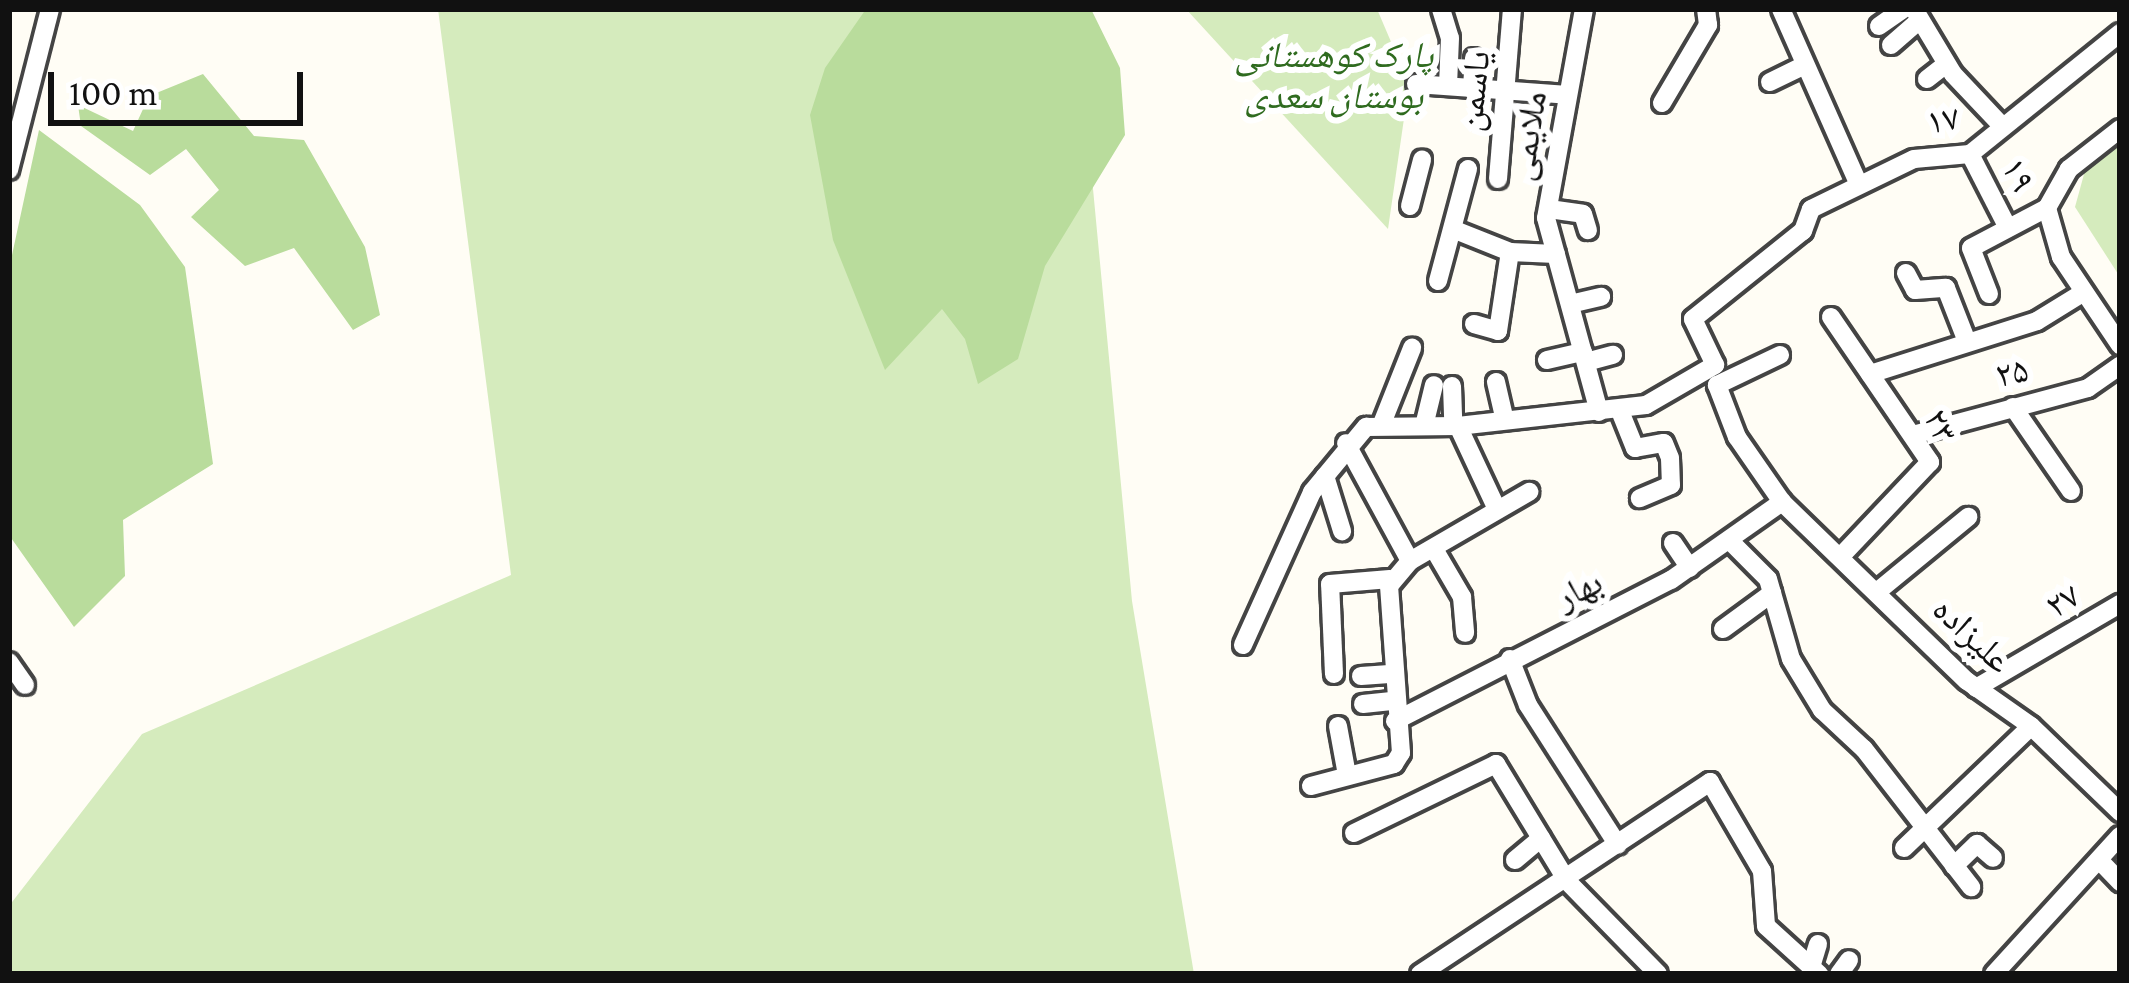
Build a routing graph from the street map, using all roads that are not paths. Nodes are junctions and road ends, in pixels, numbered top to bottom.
1 (50, 9) edge
2 (1441, 9) edge
3 (1512, 9) edge
4 (1584, 9) edge
5 (1706, 9) edge
6 (1781, 9) edge
7 (1912, 13) edge
8 (1879, 26) dead end
9 (2120, 33) edge
10 (1891, 45) dead end
11 (1474, 58) dead end
12 (1946, 64) junction
13 (1801, 67) junction
14 (1927, 80) dead end
15 (1770, 82) dead end
16 (1416, 84) dead end
17 (1448, 86) junction
18 (1472, 87) junction
19 (1509, 88) junction
20 (1568, 95) junction
21 (1662, 103) dead end
22 (2001, 125) junction
23 (2120, 129) edge
24 (1970, 154) junction
25 (1421, 160) dead end
26 (1468, 169) dead end
27 (9, 170) edge
28 (1498, 179) dead end
29 (1858, 183) junction
30 (1410, 206) dead end
31 (2047, 208) junction
32 (1549, 209) junction
33 (2007, 226) junction
34 (1455, 230) junction
35 (1588, 230) dead end
36 (1510, 252) junction
37 (1556, 254) junction
38 (1906, 273) dead end
39 (1438, 281) dead end
40 (2084, 292) junction
41 (1988, 294) dead end
42 (1601, 298) dead end
43 (1570, 304) junction
44 (1831, 317) dead end
45 (1474, 324) dead end
46 (1966, 339) junction
47 (2120, 345) edge
48 (1412, 348) dead end
49 (1780, 355) dead end
50 (1613, 356) dead end
51 (1585, 357) junction
52 (1547, 360) dead end
53 (2120, 366) edge
54 (1870, 374) junction
55 (1496, 382) dead end
56 (2013, 407) junction
57 (1620, 411) junction
58 (1599, 412) junction
59 (1504, 418) junction
60 (1383, 421) junction
61 (1455, 424) junction
62 (1424, 426) junction
63 (1913, 435) junction
64 (1346, 443) junction
65 (1325, 476) junction
66 (2071, 491) dead end
67 (1529, 492) dead end
68 (1640, 498) dead end
69 (1782, 502) junction
70 (1496, 507) junction
71 (1968, 517) dead end
72 (1342, 531) dead end
73 (1673, 542) dead end
74 (1731, 542) junction
75 (1434, 549) junction
76 (1842, 555) junction
77 (1410, 561) junction
78 (1690, 568) junction
79 (1390, 578) junction
80 (1878, 591) junction
81 (1772, 593) junction
82 (2120, 604) edge
83 (1723, 629) dead end
84 (1465, 633) dead end
85 (1243, 645) dead end
86 (1510, 659) junction
87 (9, 662) edge
88 (1334, 674) dead end
89 (1393, 674) junction
90 (1361, 676) dead end
91 (25, 685) dead end
92 (1976, 688) junction
93 (1363, 704) dead end
94 (1394, 711) junction
95 (1338, 725) dead end
96 (2031, 726) junction
97 (1571, 729) dead end
98 (1550, 741) junction
99 (1598, 774) dead end
100 (1347, 775) junction
101 (1579, 785) junction
102 (1311, 786) dead end
103 (2120, 812) edge
104 (1928, 832) junction
105 (1354, 833) dead end
106 (2120, 836) edge
107 (1541, 838) junction
108 (1618, 845) junction
109 (1904, 848) dead end
110 (1993, 858) dead end
111 (1515, 860) dead end
112 (2101, 862) junction
113 (1954, 866) junction
114 (1567, 881) junction
115 (2120, 882) edge
116 (1971, 887) dead end
117 (1818, 944) dead end
118 (1777, 965) dead end
119 (1810, 966) edge
120 (2004, 970) edge
121 (1420, 974) edge
122 (1658, 974) edge

1 - 27 street
2 - 17 street
3 - 19 street, یاسمن
4 - 20 street, ملایمی
5 - 21 street
6 - 13 street
7 - 8 street
7 - 10 street
7 - 12 street
9 - 22 street, ۱۷
11 - 18 street
12 - 14 street
12 - 22 street
13 - 15 street
13 - 29 street
16 - 17 street
17 - 18 street
18 - 19 street
19 - 20 street
19 - 28 street, یاسمن
20 - 32 street, ملایمی
22 - 24 street, ۱۷
23 - 31 street
24 - 29 street, ۱۷
24 - 33 street, ۱۹
25 - 30 street
26 - 34 street
29 - 57 street, ۱۷
31 - 33 street
31 - 40 street
32 - 35 street
32 - 37 street, ملایمی
33 - 41 street
34 - 36 street
34 - 39 street
36 - 37 street
36 - 45 street
37 - 43 street, ملایمی
38 - 46 street
40 - 46 street
40 - 47 street
42 - 43 street
43 - 51 street, ملایمی
44 - 54 street, ۲۳
46 - 54 street
48 - 60 street
49 - 69 street, علیزاده
50 - 51 street
51 - 52 street
51 - 58 street, ملایمی
53 - 56 street, ۲۵
54 - 63 street, ۲۳
55 - 59 street
56 - 63 street, ۲۵
56 - 66 street
57 - 58 street
57 - 68 street
58 - 59 street
59 - 61 street
60 - 62 street
60 - 64 street
61 - 62 street
61 - 62 street
61 - 70 street
63 - 76 street, ۲۳
64 - 65 street
64 - 77 street
65 - 72 street
65 - 85 street
67 - 70 street
69 - 74 street, بهار
69 - 76 street, علیزاده
70 - 75 street
71 - 80 street
73 - 78 street
74 - 78 street, بهار
74 - 81 street
75 - 77 street
75 - 84 street
76 - 80 street, علیزاده
77 - 79 street
78 - 86 street, بهار
79 - 88 street
79 - 89 street
80 - 92 street, علیزاده
81 - 83 street
81 - 104 street
82 - 92 street, ۲۷
86 - 94 street, بهار
86 - 98 street
87 - 91 street
89 - 90 street
89 - 94 street
92 - 96 street, علیزاده
93 - 94 street
94 - 100 street
95 - 100 street
96 - 103 street, علیزاده
96 - 104 street
97 - 98 street
98 - 101 street
99 - 101 street
100 - 102 street
101 - 108 street
104 - 109 street
104 - 113 street
105 - 107 street
106 - 112 street
107 - 111 street
107 - 114 street
108 - 114 street
108 - 119 street
110 - 113 street
112 - 115 street
112 - 120 street
113 - 116 street
114 - 121 street
114 - 122 street
117 - 119 street
118 - 119 street

